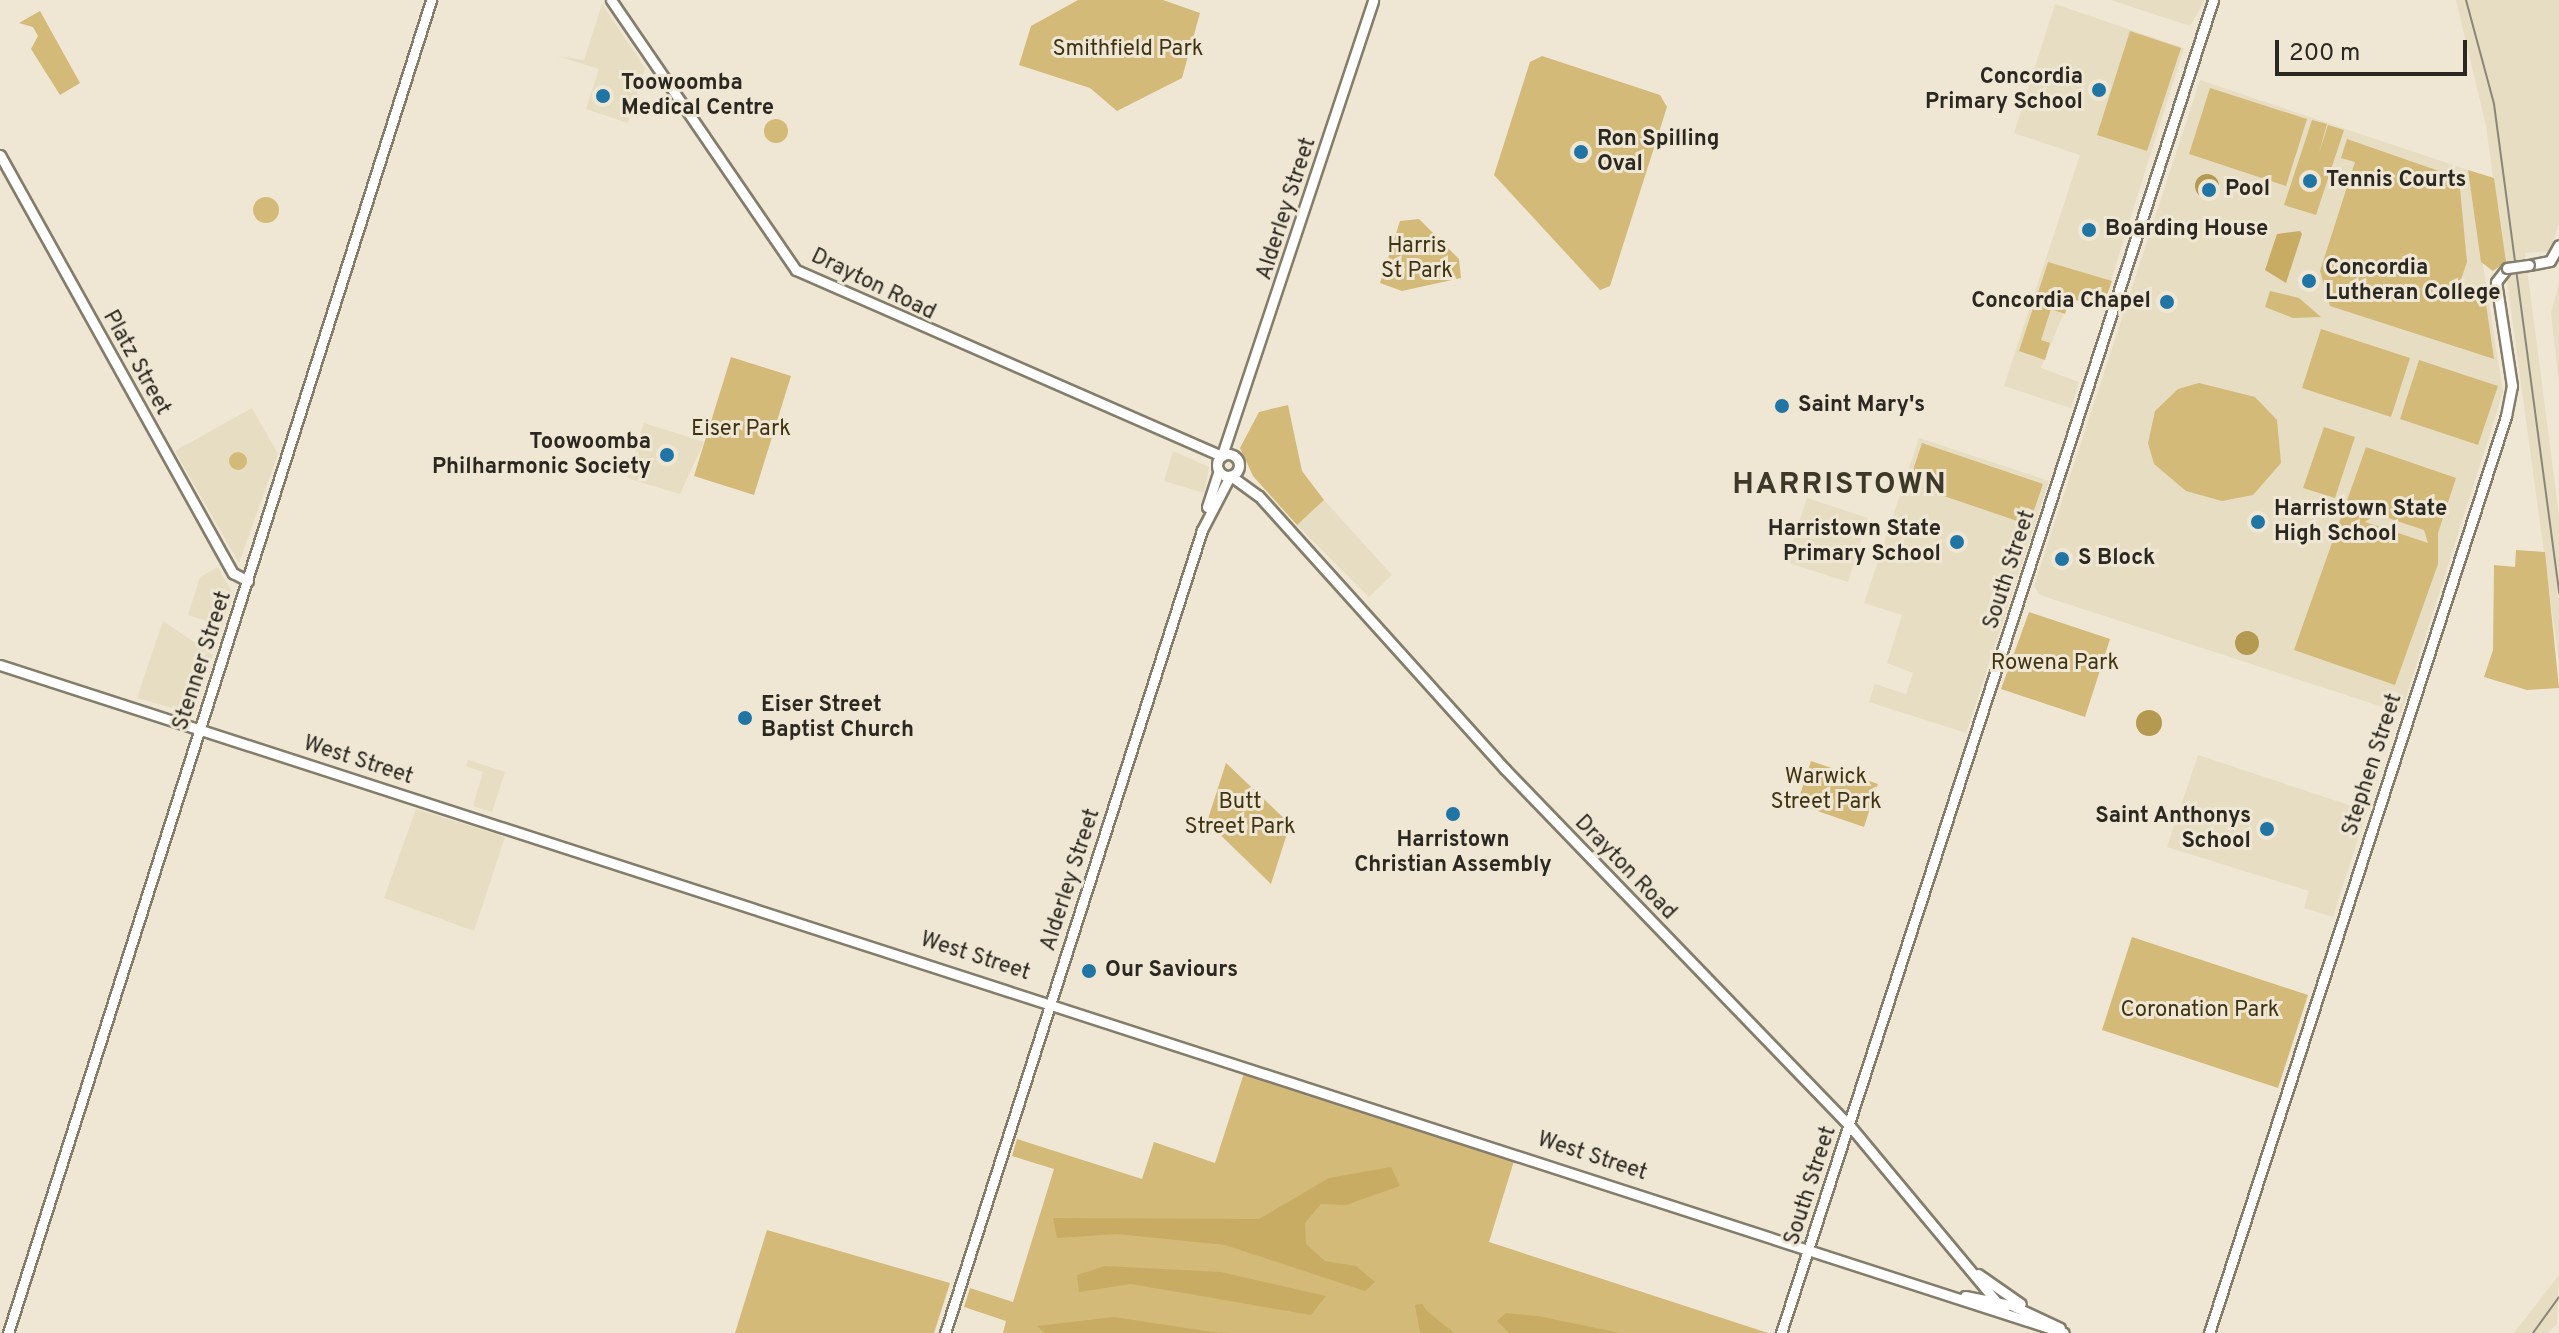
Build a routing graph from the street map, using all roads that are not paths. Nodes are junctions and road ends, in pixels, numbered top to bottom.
1 (431, 0) edge
2 (611, 0) edge
3 (1373, 0) edge
4 (2213, 0) edge
5 (0, 155) edge
6 (2559, 245) edge
7 (1235, 429) junction
8 (1189, 446) junction
9 (1222, 455) junction
10 (1237, 461) junction
11 (1218, 469) junction
12 (1230, 476) junction
13 (1259, 496) junction
14 (1202, 530) junction
15 (248, 581) junction
16 (0, 665) edge
17 (200, 729) junction
18 (1051, 1000) junction
19 (1850, 1126) junction
20 (1809, 1247) junction
21 (1966, 1264) junction
22 (1938, 1290) junction
23 (1992, 1301) junction
24 (2034, 1314) junction
25 (2048, 1329) junction
26 (8, 1333) edge
27 (945, 1333) edge
28 (1781, 1333) edge
29 (2066, 1333) edge
30 (2209, 1333) edge

1 - 15 main road, Stenner Street
2 - 8 main road, Drayton Road
3 - 7 main road, Alderley Street
4 - 19 main road, South Street
5 - 15 main road, Platz Street
6 - 30 main road, Stephen Street, bridge
7 - 9 main road, Alderley Street
7 - 10 main road, Alderley Street
8 - 9 main road, Drayton Road
8 - 11 main road, Drayton Road
9 - 10 main road, Drayton Road
9 - 11 main road, Alderley Street
10 - 12 main road, Alderley Street
10 - 13 main road, Drayton Road
11 - 12 main road, Drayton Road
11 - 14 main road, Alderley Street
12 - 13 main road, Drayton Road
12 - 14 main road, Alderley Street
13 - 19 main road, Drayton Road
14 - 18 main road, Alderley Street
15 - 17 main road, Stenner Street
16 - 17 main road, West Street
17 - 18 main road, West Street
17 - 26 main road, Stenner Street
18 - 20 main road, West Street
18 - 27 main road, Alderley Street
19 - 20 main road, South Street
19 - 21 main road, Drayton Road
20 - 22 main road, West Street
20 - 28 main road, South Street
21 - 23 main road
21 - 24 main road
22 - 23 main road
22 - 25 main road
23 - 24 main road
23 - 25 main road
24 - 29 main road
25 - 29 main road

